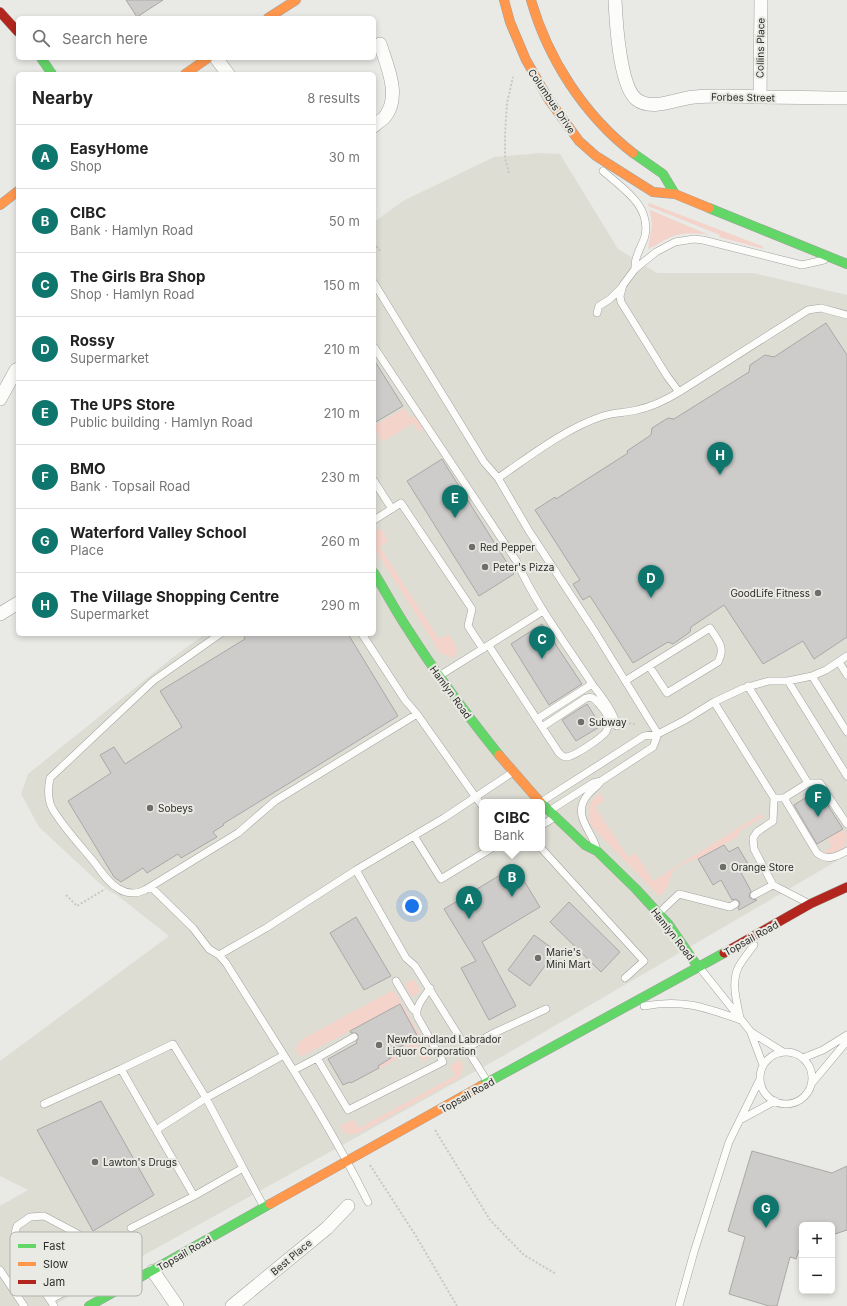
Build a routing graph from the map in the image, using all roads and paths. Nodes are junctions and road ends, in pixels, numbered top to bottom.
1 (296, 0) edge
2 (504, 0) edge
3 (531, 0) edge
4 (615, 0) edge
5 (761, 0) edge
6 (0, 12) edge
7 (271, 16) edge
8 (15, 29) edge
9 (0, 31) edge
10 (380, 44) dead end
11 (42, 60) edge
12 (205, 60) edge
13 (218, 60) edge
14 (51, 72) edge
15 (188, 72) edge
16 (226, 72) edge
17 (513, 77) dead end
18 (760, 97) junction
19 (847, 98) edge
20 (376, 124) edge
21 (596, 156) junction
22 (509, 173) dead end
23 (16, 193) edge
24 (675, 194) junction
25 (0, 205) edge
26 (376, 246) edge
27 (380, 252) dead end
28 (833, 259) junction
29 (847, 264) edge
30 (635, 269) junction
31 (623, 285) junction
32 (376, 286) edge
33 (597, 313) dead end
34 (847, 315) edge
35 (376, 350) edge
36 (16, 372) edge
37 (679, 392) junction
38 (0, 399) edge
39 (498, 478) junction
40 (376, 484) edge
41 (392, 509) junction
42 (376, 519) edge
43 (376, 576) edge
44 (16, 604) edge
45 (543, 611) junction
46 (0, 614) edge
47 (217, 636) edge
48 (363, 636) edge
49 (486, 647) junction
50 (847, 656) edge
51 (839, 662) junction
52 (650, 666) junction
53 (847, 675) edge
54 (439, 676) junction
55 (812, 676) junction
56 (625, 681) junction
57 (788, 681) junction
58 (592, 684) junction
59 (748, 686) junction
60 (714, 702) junction
61 (417, 714) junction
62 (537, 719) junction
63 (617, 726) dead end
64 (542, 727) junction
65 (847, 732) edge
66 (658, 734) junction
67 (514, 772) junction
68 (847, 776) edge
69 (601, 781) junction
70 (808, 783) junction
71 (824, 789) dead end
72 (828, 796) dead end
73 (476, 798) junction
74 (774, 798) junction
75 (784, 798) junction
76 (538, 799) edge
77 (545, 800) edge
78 (479, 802) edge
79 (545, 807) edge
80 (552, 814) junction
81 (545, 822) edge
82 (847, 824) edge
83 (414, 836) junction
84 (487, 851) edge
85 (544, 851) edge
86 (597, 851) junction
87 (847, 851) edge
88 (356, 870) junction
89 (113, 885) junction
90 (773, 885) junction
91 (151, 887) junction
92 (847, 887) edge
93 (66, 894) dead end
94 (754, 894) dead end
95 (735, 904) dead end
96 (810, 904) junction
97 (658, 913) junction
98 (764, 932) junction
99 (219, 955) junction
100 (698, 967) junction
101 (625, 978) dead end
102 (396, 981) dead end
103 (430, 988) junction
104 (546, 1009) dead end
105 (622, 1010) junction
106 (416, 1012) junction
107 (741, 1020) junction
108 (751, 1032) junction
109 (847, 1035) edge
110 (354, 1037) dead end
111 (847, 1041) edge
112 (467, 1048) junction
113 (783, 1052) junction
114 (284, 1055) junction
115 (317, 1058) junction
116 (803, 1058) junction
117 (763, 1065) junction
118 (121, 1069) junction
119 (294, 1070) junction
120 (760, 1079) junction
121 (488, 1083) junction
122 (812, 1083) junction
123 (206, 1098) junction
124 (774, 1101) junction
125 (44, 1104) dead end
126 (426, 1117) junction
127 (740, 1120) junction
128 (156, 1130) junction
129 (362, 1152) junction
130 (347, 1160) junction
131 (243, 1168) junction
132 (194, 1196) junction
133 (368, 1202) dead end
134 (348, 1206) dead end
135 (264, 1207) junction
136 (131, 1228) dead end
137 (16, 1232) edge
138 (74, 1232) edge
139 (0, 1270) edge
140 (153, 1272) junction
141 (556, 1274) dead end
142 (142, 1278) edge
143 (10, 1285) edge
144 (17, 1296) edge
145 (63, 1296) edge
146 (108, 1296) edge
147 (52, 1303) edge
148 (24, 1306) edge
149 (89, 1306) edge
150 (177, 1306) edge
151 (232, 1306) edge
152 (457, 1306) edge
153 (679, 1306) edge

1 - 7 main road
2 - 21 main road, Columbus Drive
3 - 24 main road
4 - 18 street, Forbes Street
5 - 18 street, Collins Place
6 - 8 main road
8 - 9 street
10 - 20 street
11 - 14 main road
12 - 15 main road
13 - 16 street
17 - 22 path
18 - 19 street, Forbes Street
21 - 24 main road, Columbus Drive
21 - 30 lane
23 - 25 main road
24 - 28 main road, Columbus Drive
26 - 27 path
28 - 29 main road, Columbus Drive
28 - 30 lane
30 - 31 lane
31 - 33 lane
31 - 37 lane
32 - 39 lane
34 - 37 lane
35 - 45 lane
36 - 38 street
37 - 39 lane
39 - 56 lane
40 - 41 lane
41 - 42 lane
41 - 49 lane
43 - 54 main road, Hamlyn Road
44 - 46 street
45 - 49 lane
45 - 58 lane
47 - 89 lane
48 - 61 lane
49 - 54 lane
49 - 62 lane
50 - 51 lane
51 - 53 lane
51 - 55 lane
52 - 52 lane
52 - 56 lane
54 - 67 main road, Hamlyn Road
55 - 57 lane
55 - 65 lane
56 - 66 lane
57 - 59 lane
57 - 68 lane
58 - 62 lane
58 - 63 lane
59 - 60 lane
59 - 70 lane
60 - 66 lane
60 - 74 lane
61 - 73 lane
61 - 91 lane
62 - 64 lane
64 - 64 lane
66 - 69 lane
66 - 77 lane
67 - 73 lane
67 - 76 main road, Hamlyn Road
69 - 80 lane
69 - 86 lane
70 - 71 lane
70 - 75 lane
72 - 82 lane
73 - 78 lane
73 - 83 lane
74 - 75 lane
74 - 90 lane
75 - 87 lane
79 - 80 main road, Hamlyn Road
80 - 81 lane
80 - 86 main road, Hamlyn Road
83 - 84 lane
83 - 88 lane
85 - 101 lane
86 - 97 main road, Hamlyn Road
88 - 99 lane
88 - 103 lane
89 - 91 lane
89 - 93 path
90 - 94 lane
90 - 96 lane
91 - 99 lane
92 - 96 main road, Topsail Road
95 - 97 lane
96 - 98 main road, Topsail Road
97 - 100 main road, Hamlyn Road
98 - 100 main road, Topsail Road
98 - 107 lane
99 - 114 lane
100 - 105 main road, Topsail Road
100 - 107 lane
102 - 106 lane
103 - 106 lane
103 - 112 lane
104 - 112 lane
105 - 107 lane
105 - 121 main road, Topsail Road
106 - 115 lane
107 - 108 lane
108 - 113 lane
108 - 117 lane
109 - 116 lane
110 - 115 lane
111 - 122 lane
112 - 121 lane
113 - 116 lane
113 - 117 lane
114 - 119 lane
114 - 123 lane
115 - 119 lane
116 - 122 lane
117 - 120 lane
118 - 123 lane
118 - 125 lane
118 - 128 lane
119 - 130 lane
120 - 124 lane
120 - 127 lane
121 - 126 main road, Topsail Road
122 - 124 lane
123 - 128 lane
123 - 131 lane
124 - 127 lane
126 - 129 main road, Topsail Road
126 - 141 path
127 - 153 lane
128 - 132 lane
129 - 130 main road, Topsail Road
129 - 152 path
130 - 133 lane
130 - 135 main road, Topsail Road
131 - 132 lane
131 - 135 lane
132 - 136 lane
134 - 151 street, Best Place
135 - 140 main road, Topsail Road
137 - 138 lane
139 - 143 lane
140 - 142 main road, Topsail Road
140 - 150 street
144 - 148 lane
145 - 147 lane
146 - 149 main road, Topsail Road

